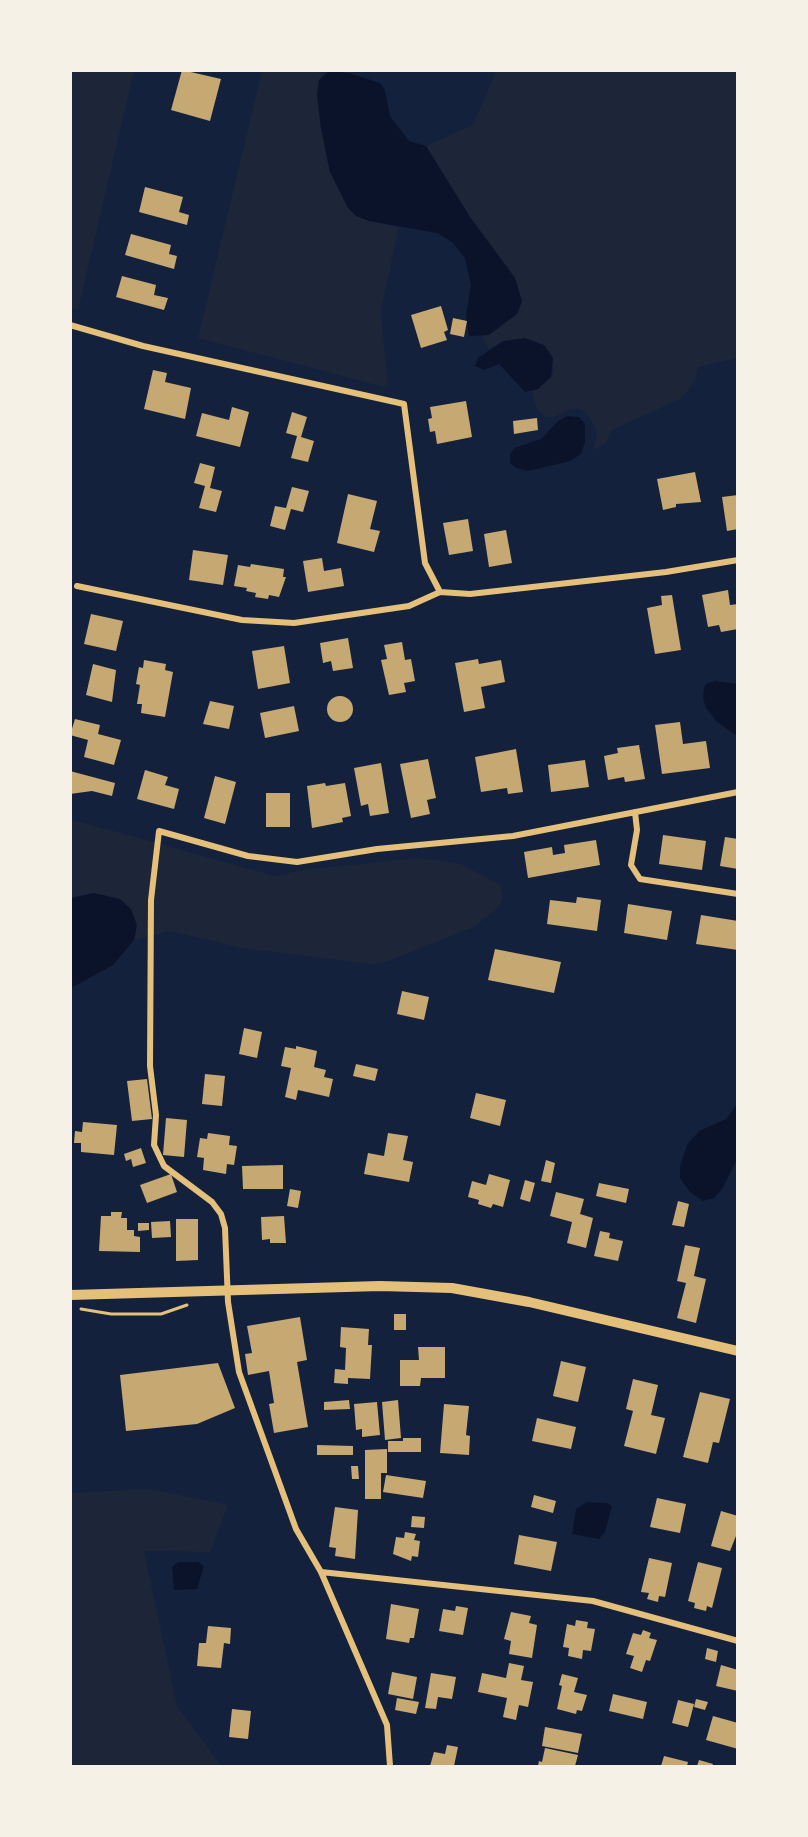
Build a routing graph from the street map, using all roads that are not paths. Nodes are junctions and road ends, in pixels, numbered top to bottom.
1 (70, 325) edge
2 (738, 560) edge
3 (77, 585) dead end
4 (441, 592) junction
5 (738, 792) edge
6 (635, 812) junction
7 (738, 894) edge
8 (227, 1291) junction
9 (70, 1295) edge
10 (738, 1351) edge
11 (321, 1572) junction
12 (738, 1641) edge
13 (390, 1767) edge

1 - 4 street
2 - 4 street
3 - 4 street
5 - 6 street
6 - 7 street
6 - 8 street
8 - 9 main road
8 - 10 main road
8 - 11 street
11 - 12 street
11 - 13 street

